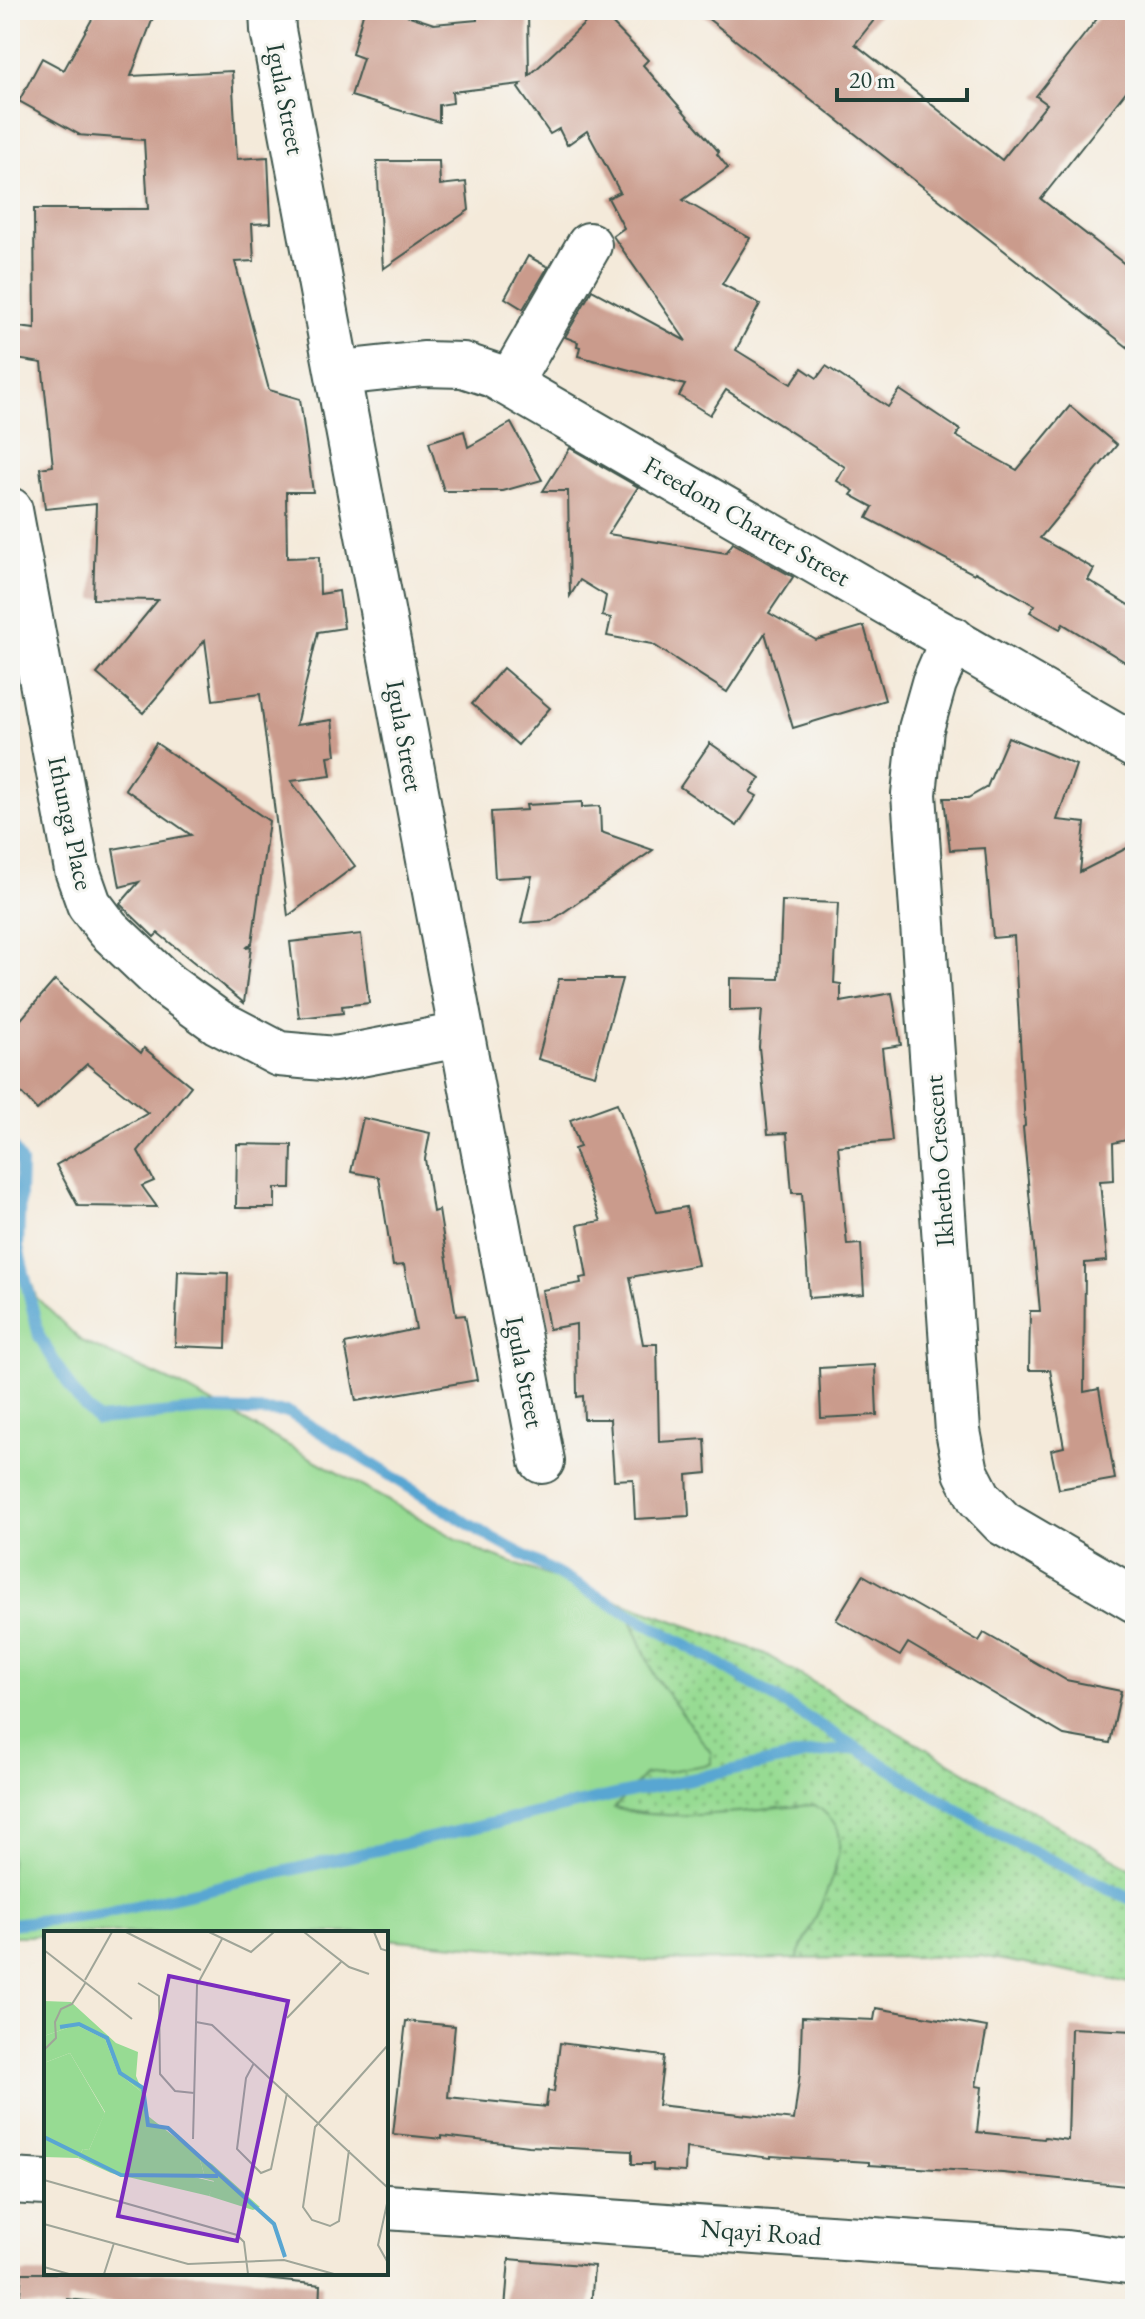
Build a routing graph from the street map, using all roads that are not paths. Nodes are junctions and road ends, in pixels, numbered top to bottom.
1 (272, 10) edge
2 (589, 245) dead end
3 (340, 373) junction
4 (509, 384) junction
5 (10, 510) edge
6 (953, 639) junction
7 (1135, 746) edge
8 (460, 1035) junction
9 (542, 1461) dead end
10 (1135, 1600) edge
11 (10, 2181) edge
12 (44, 2183) edge
13 (388, 2207) edge
14 (1135, 2262) edge

1 - 3 street, Igula Street
2 - 4 street
3 - 4 street, Freedom Charter Street
3 - 8 street, Igula Street
4 - 6 street, Freedom Charter Street
5 - 8 street, Ithunga Place
6 - 7 street, Freedom Charter Street
6 - 10 street, Ikhetho Crescent
8 - 9 street, Igula Street
11 - 12 street
13 - 14 street, Nqayi Road

